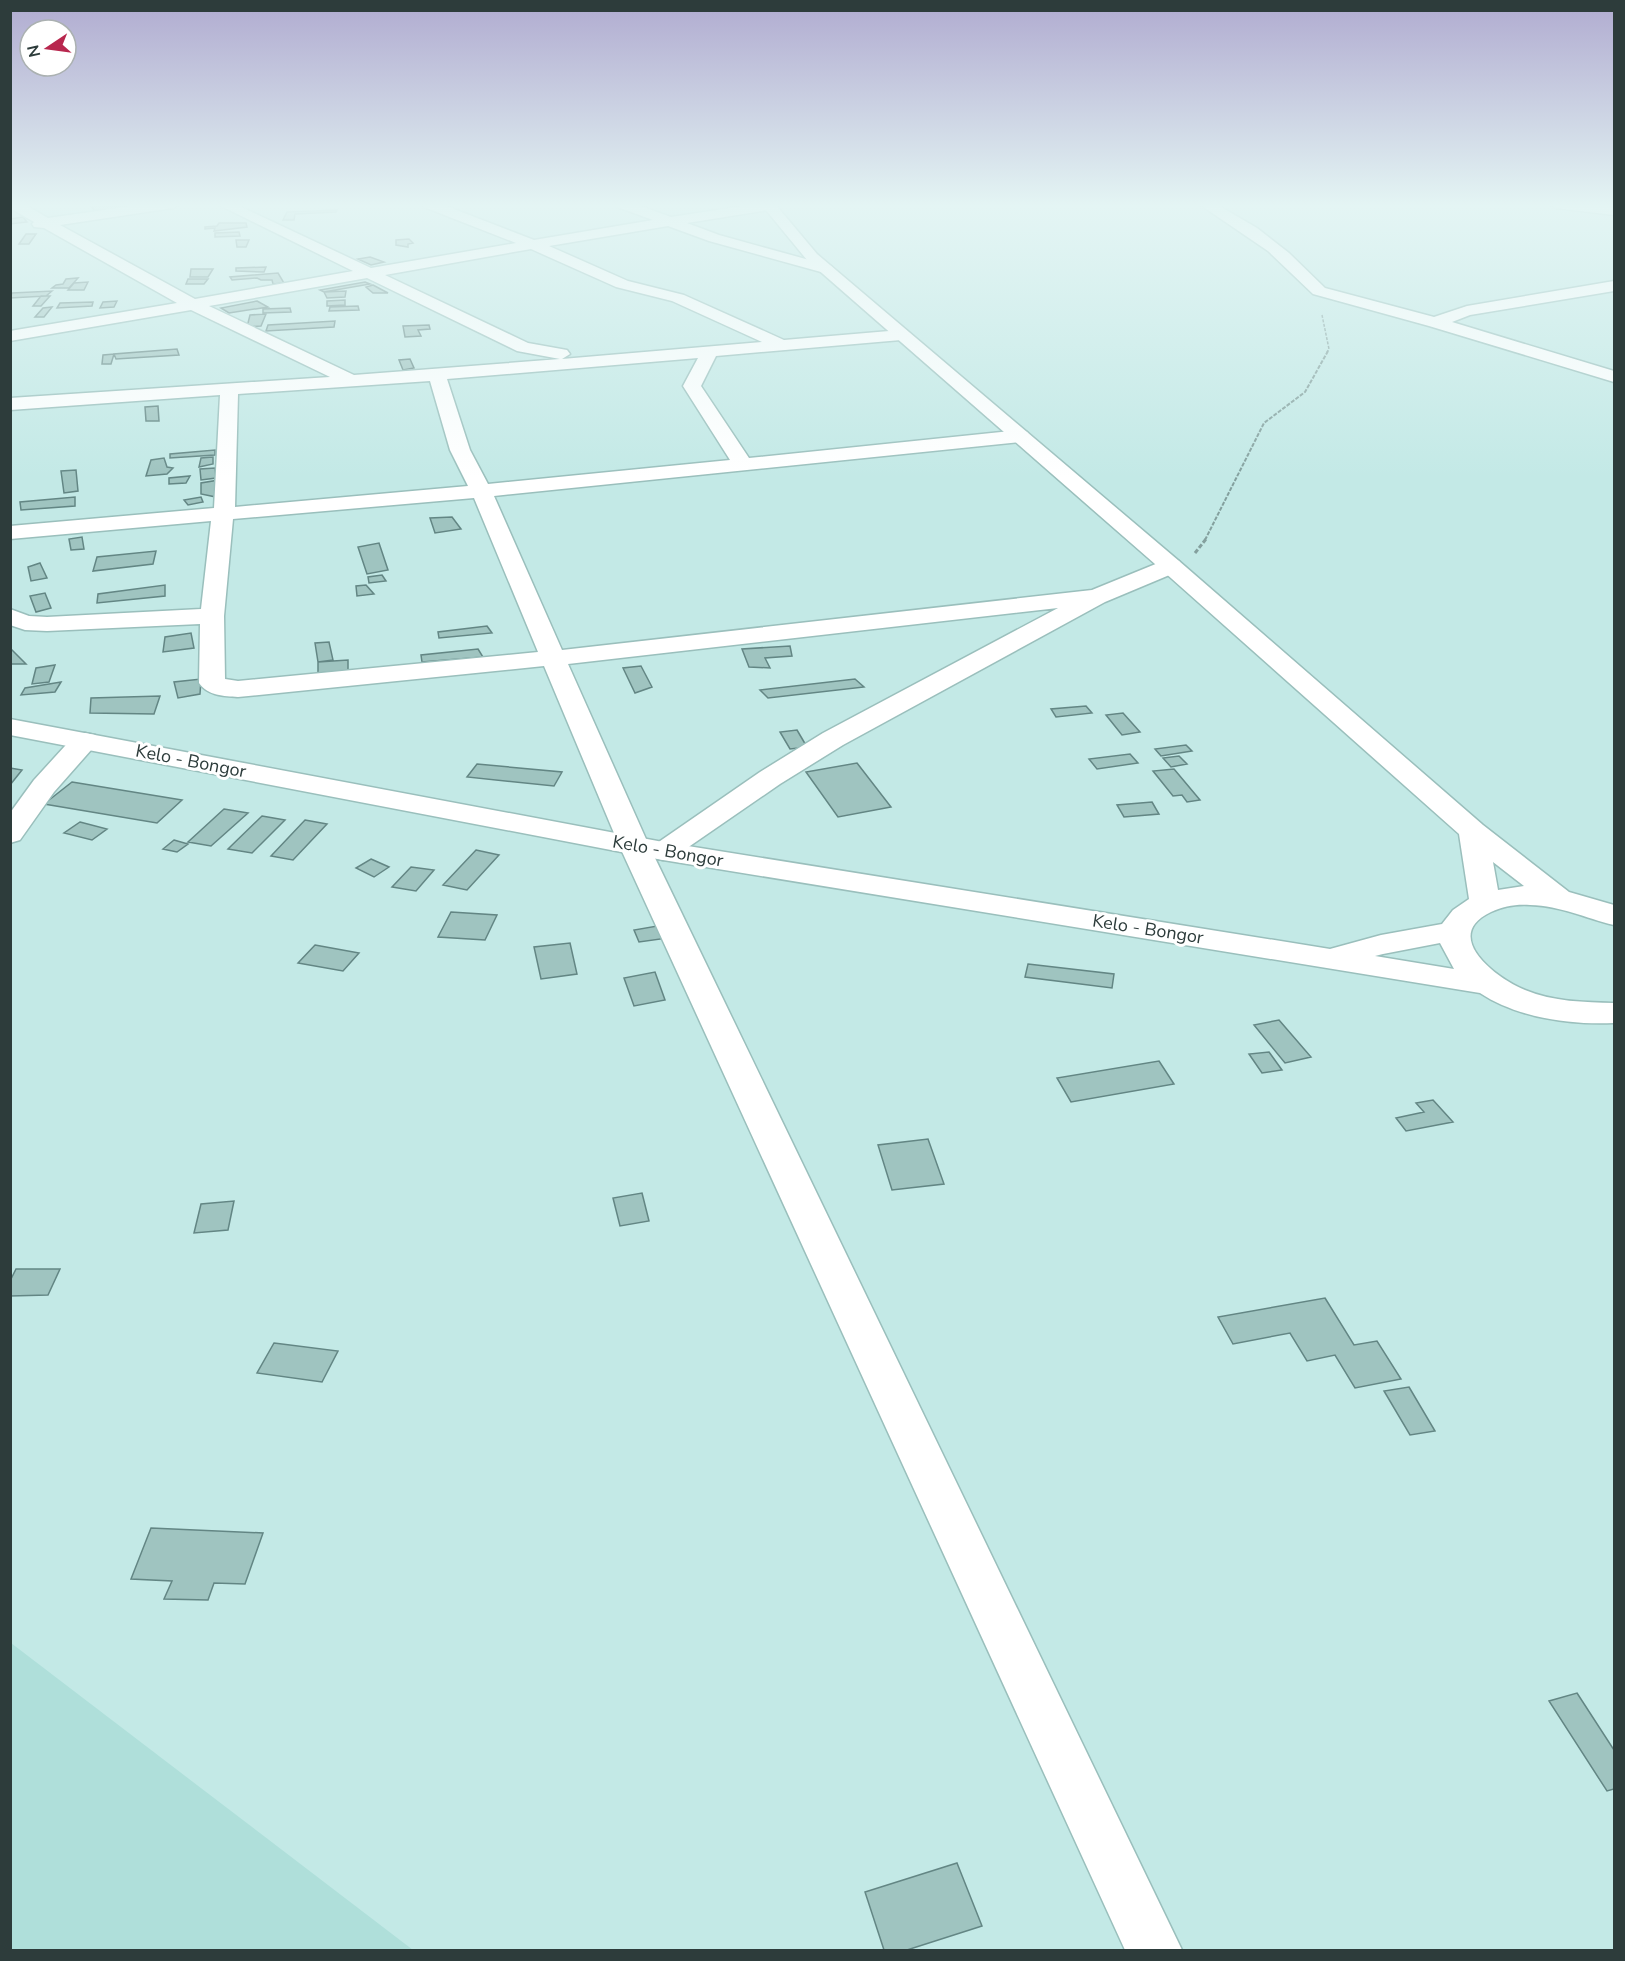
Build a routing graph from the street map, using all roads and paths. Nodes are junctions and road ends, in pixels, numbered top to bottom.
1 (174, 296) edge
2 (254, 296) edge
3 (415, 296) edge
4 (668, 296) edge
5 (856, 296) edge
6 (1319, 296) edge
7 (1336, 296) edge
8 (1556, 296) edge
9 (193, 306) junction
10 (1435, 322) junction
11 (901, 335) junction
12 (10, 336) edge
13 (782, 344) junction
14 (711, 350) junction
15 (595, 360) junction
16 (436, 375) junction
17 (1614, 377) edge
18 (351, 380) junction
19 (230, 390) junction
20 (10, 405) edge
21 (1020, 436) junction
22 (742, 464) junction
23 (481, 491) junction
24 (224, 515) junction
25 (10, 533) edge
26 (1171, 566) junction
27 (1096, 597) junction
28 (10, 616) edge
29 (212, 616) junction
30 (553, 658) junction
31 (10, 727) edge
32 (85, 741) junction
33 (1473, 831) junction
34 (10, 834) edge
35 (648, 848) junction
36 (1559, 899) junction
37 (1485, 903) junction
38 (1614, 916) edge
39 (1455, 932) junction
40 (1329, 958) junction
41 (1493, 985) junction
42 (1614, 1013) edge
43 (1154, 1950) edge

1 - 9 main road
2 - 9 main road
3 - 15 main road
4 - 13 main road
5 - 11 main road
6 - 26 path
7 - 10 main road
8 - 10 main road
9 - 12 main road
9 - 18 main road
10 - 17 main road
11 - 13 main road
11 - 21 main road
13 - 14 main road
14 - 15 main road
14 - 22 main road
15 - 16 main road
16 - 18 main road
16 - 23 main road
18 - 19 main road
19 - 20 main road
19 - 24 main road
21 - 22 main road
21 - 26 main road
22 - 23 main road
23 - 24 main road
23 - 30 main road
24 - 25 main road
24 - 29 main road
26 - 27 main road
26 - 33 main road
27 - 30 main road
27 - 35 main road
28 - 29 main road
29 - 30 main road
30 - 35 main road
31 - 32 main road, Kelo - Bongor
32 - 34 main road
32 - 35 main road, Kelo - Bongor
33 - 36 main road
33 - 37 main road
35 - 40 main road, Kelo - Bongor
35 - 43 main road
36 - 37 main road
36 - 38 main road
37 - 39 main road
39 - 40 main road
39 - 41 main road
40 - 41 main road, Kelo - Bongor
41 - 42 main road

